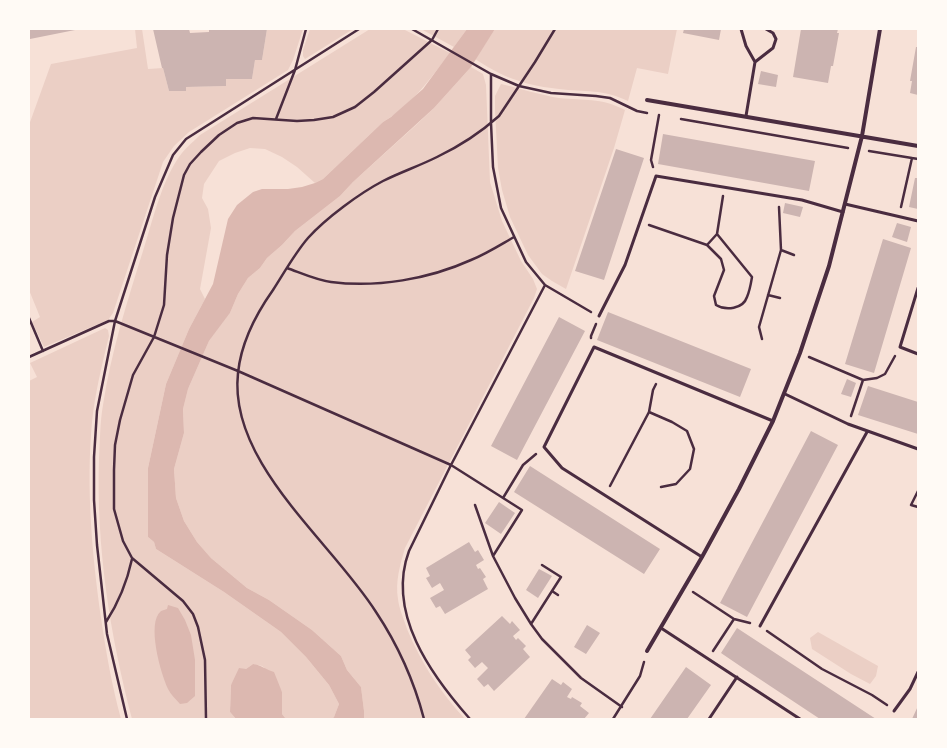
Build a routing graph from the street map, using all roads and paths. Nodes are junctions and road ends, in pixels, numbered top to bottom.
1 (306, 29) edge
2 (359, 29) edge
3 (412, 29) edge
4 (438, 29) edge
5 (555, 29) edge
6 (741, 29) edge
7 (766, 29) edge
8 (880, 29) edge
9 (432, 40) junction
10 (755, 62) junction
11 (295, 70) junction
12 (491, 74) junction
13 (519, 86) junction
14 (647, 100) dead end
15 (659, 115) junction
16 (667, 116) dead end
17 (746, 116) junction
18 (674, 118) dead end
19 (276, 119) junction
20 (491, 123) junction
21 (862, 136) junction
22 (918, 146) edge
23 (859, 150) junction
24 (912, 158) junction
25 (918, 159) edge
26 (656, 176) junction
27 (725, 188) junction
28 (779, 196) junction
29 (845, 204) junction
30 (843, 212) junction
31 (899, 216) junction
32 (918, 221) edge
33 (640, 222) junction
34 (717, 234) junction
35 (514, 237) junction
36 (707, 245) junction
37 (781, 250) junction
38 (794, 255) dead end
39 (287, 268) junction
40 (545, 285) junction
41 (918, 288) edge
42 (768, 295) junction
43 (780, 298) dead end
44 (599, 316) junction
45 (29, 318) edge
46 (115, 321) junction
47 (154, 337) junction
48 (762, 339) dead end
49 (900, 347) junction
50 (594, 348) junction
51 (43, 351) junction
52 (800, 353) junction
53 (918, 354) edge
54 (29, 357) edge
55 (238, 371) junction
56 (660, 374) junction
57 (863, 380) junction
58 (785, 394) junction
59 (649, 412) junction
60 (773, 421) junction
61 (848, 424) junction
62 (867, 432) junction
63 (544, 447) junction
64 (918, 449) edge
65 (451, 465) junction
66 (661, 487) dead end
67 (918, 491) edge
68 (605, 495) junction
69 (503, 498) junction
70 (475, 505) dead end
71 (918, 507) edge
72 (492, 556) junction
73 (702, 557) junction
74 (132, 558) junction
75 (542, 565) dead end
76 (685, 586) junction
77 (552, 591) junction
78 (558, 595) dead end
79 (734, 619) junction
80 (106, 622) junction
81 (531, 624) junction
82 (760, 626) junction
83 (661, 628) junction
84 (647, 651) joint
85 (707, 659) junction
86 (918, 672) edge
87 (737, 677) junction
88 (622, 707) junction
89 (894, 711) joint
90 (127, 719) edge
91 (206, 719) edge
92 (424, 719) edge
93 (470, 719) edge
94 (613, 719) edge
95 (709, 719) edge
96 (800, 719) edge

1 - 11 path
2 - 11 path
3 - 9 path
4 - 9 path
5 - 13 path
6 - 10 lane
7 - 10 lane
8 - 21 street
9 - 12 path
9 - 19 path
10 - 17 lane
11 - 19 path
11 - 46 path
12 - 13 path
12 - 20 path
13 - 15 path
13 - 20 path
14 - 17 street
15 - 16 path
15 - 26 path
17 - 21 street
18 - 23 path
19 - 47 path
20 - 35 path
20 - 39 path
21 - 22 street
21 - 23 street
23 - 24 path
23 - 29 street
24 - 25 path
24 - 31 path
26 - 27 lane
26 - 33 lane
27 - 28 lane
27 - 34 path
28 - 30 lane
28 - 37 path
29 - 30 street
29 - 31 lane
30 - 52 street
31 - 32 lane
33 - 36 path
33 - 44 lane
34 - 36 path
34 - 36 path
35 - 39 path
35 - 40 path
37 - 38 path
37 - 42 path
39 - 55 path
40 - 44 path
40 - 65 path
41 - 49 lane
42 - 43 path
42 - 48 path
44 - 50 path
45 - 51 path
46 - 47 path
46 - 51 path
46 - 80 path
47 - 55 path
47 - 74 path
49 - 53 lane
49 - 57 path
50 - 56 lane
50 - 63 lane
51 - 54 path
52 - 57 path
52 - 58 street
55 - 65 path
55 - 92 path
56 - 59 path
56 - 60 lane
57 - 61 path
58 - 60 street
58 - 61 lane
59 - 66 path
59 - 68 path
60 - 73 street
61 - 62 lane
62 - 64 lane
62 - 82 lane
63 - 68 lane
63 - 69 path
65 - 69 path
65 - 93 path
67 - 71 path
68 - 73 lane
69 - 72 path
70 - 72 path
72 - 81 path
73 - 76 street
74 - 80 path
74 - 91 path
75 - 77 path
76 - 79 path
76 - 83 street
77 - 78 path
77 - 81 path
79 - 82 path
79 - 85 path
80 - 90 path
81 - 88 path
82 - 89 path
83 - 84 street
83 - 85 lane
84 - 88 path
85 - 87 lane
86 - 89 lane
87 - 95 lane
87 - 96 lane
88 - 94 path

